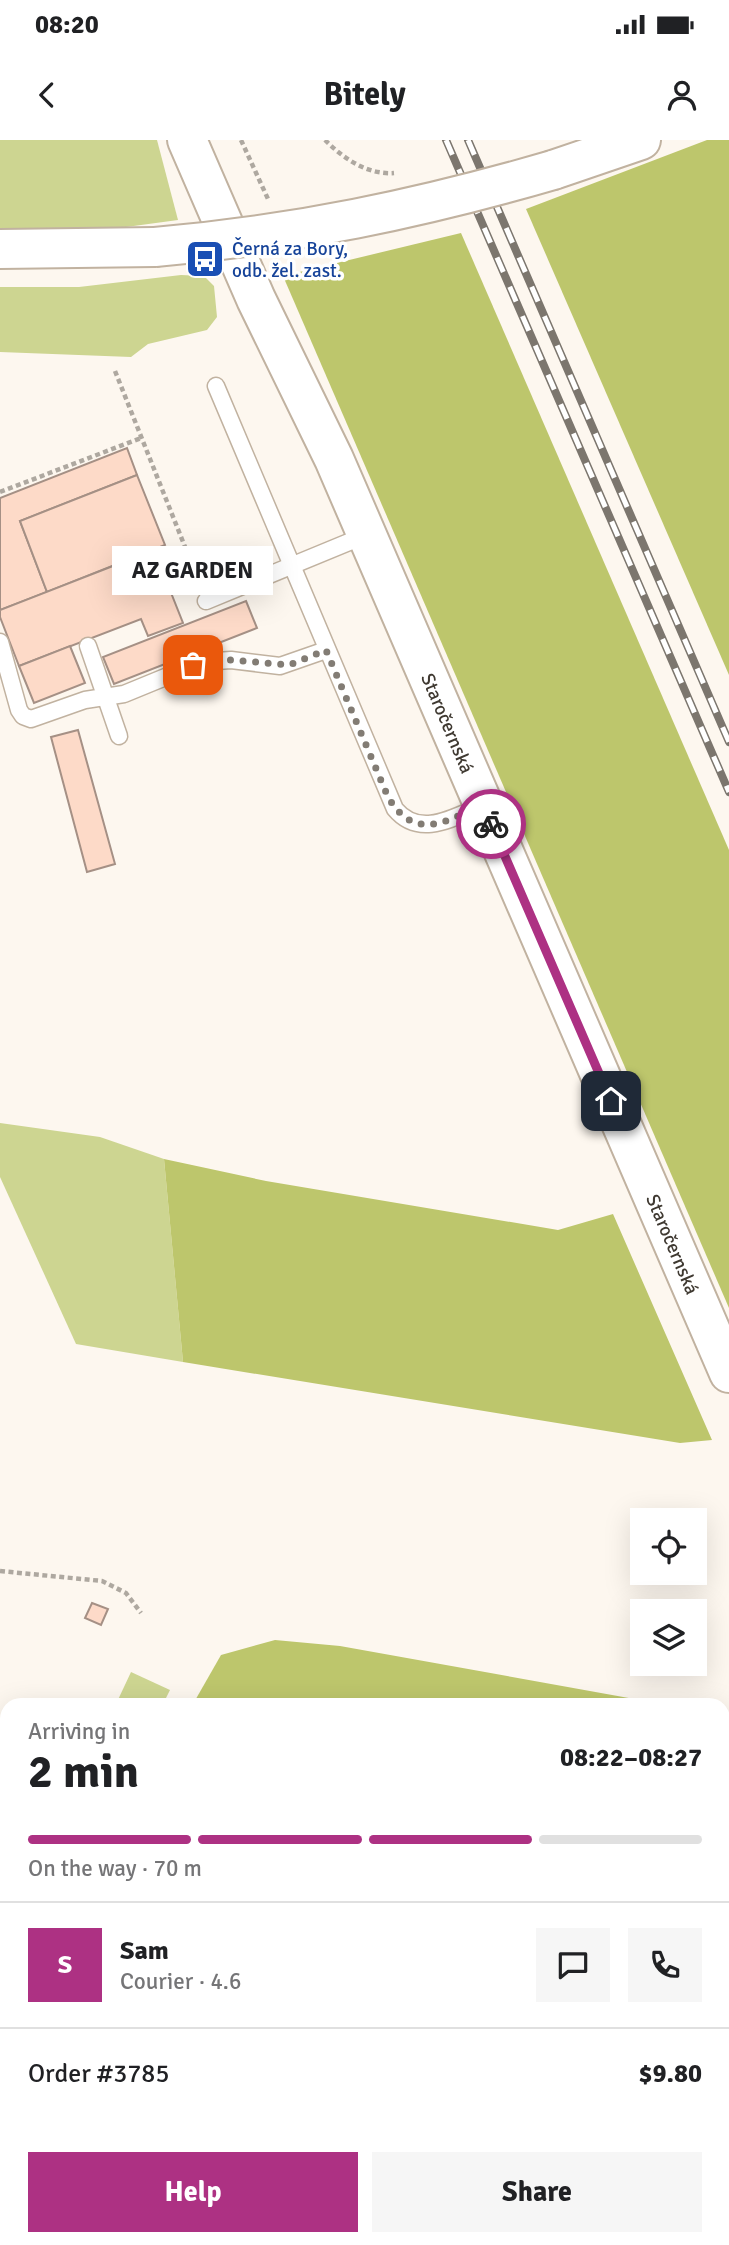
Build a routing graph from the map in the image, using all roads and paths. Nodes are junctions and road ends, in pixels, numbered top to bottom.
1 (187, 140) edge
2 (214, 140) edge
3 (325, 140) edge
4 (640, 140) edge
5 (398, 172) dead end
6 (0, 249) edge
7 (115, 371) dead end
8 (216, 386) dead end
9 (141, 438) junction
10 (334, 459) junction
11 (0, 492) edge
12 (366, 535) junction
13 (291, 566) junction
14 (206, 601) joint
15 (0, 642) edge
16 (88, 646) dead end
17 (326, 650) junction
18 (106, 697) junction
19 (119, 736) dead end
20 (483, 805) junction
21 (729, 1373) edge
22 (0, 1571) edge
23 (141, 1613) dead end

1 - 10 main road, Staročernská
2 - 10 main road, Staročernská
3 - 5 path, bridge
4 - 6 main road, bridge
7 - 9 path
8 - 13 lane
9 - 11 path
9 - 14 path
10 - 12 main road, Staročernská
12 - 13 lane
12 - 20 main road, Staročernská
13 - 14 lane
13 - 17 lane
15 - 18 lane
16 - 18 lane
17 - 18 lane
17 - 20 lane
18 - 19 lane
20 - 21 main road, Staročernská
22 - 23 path

